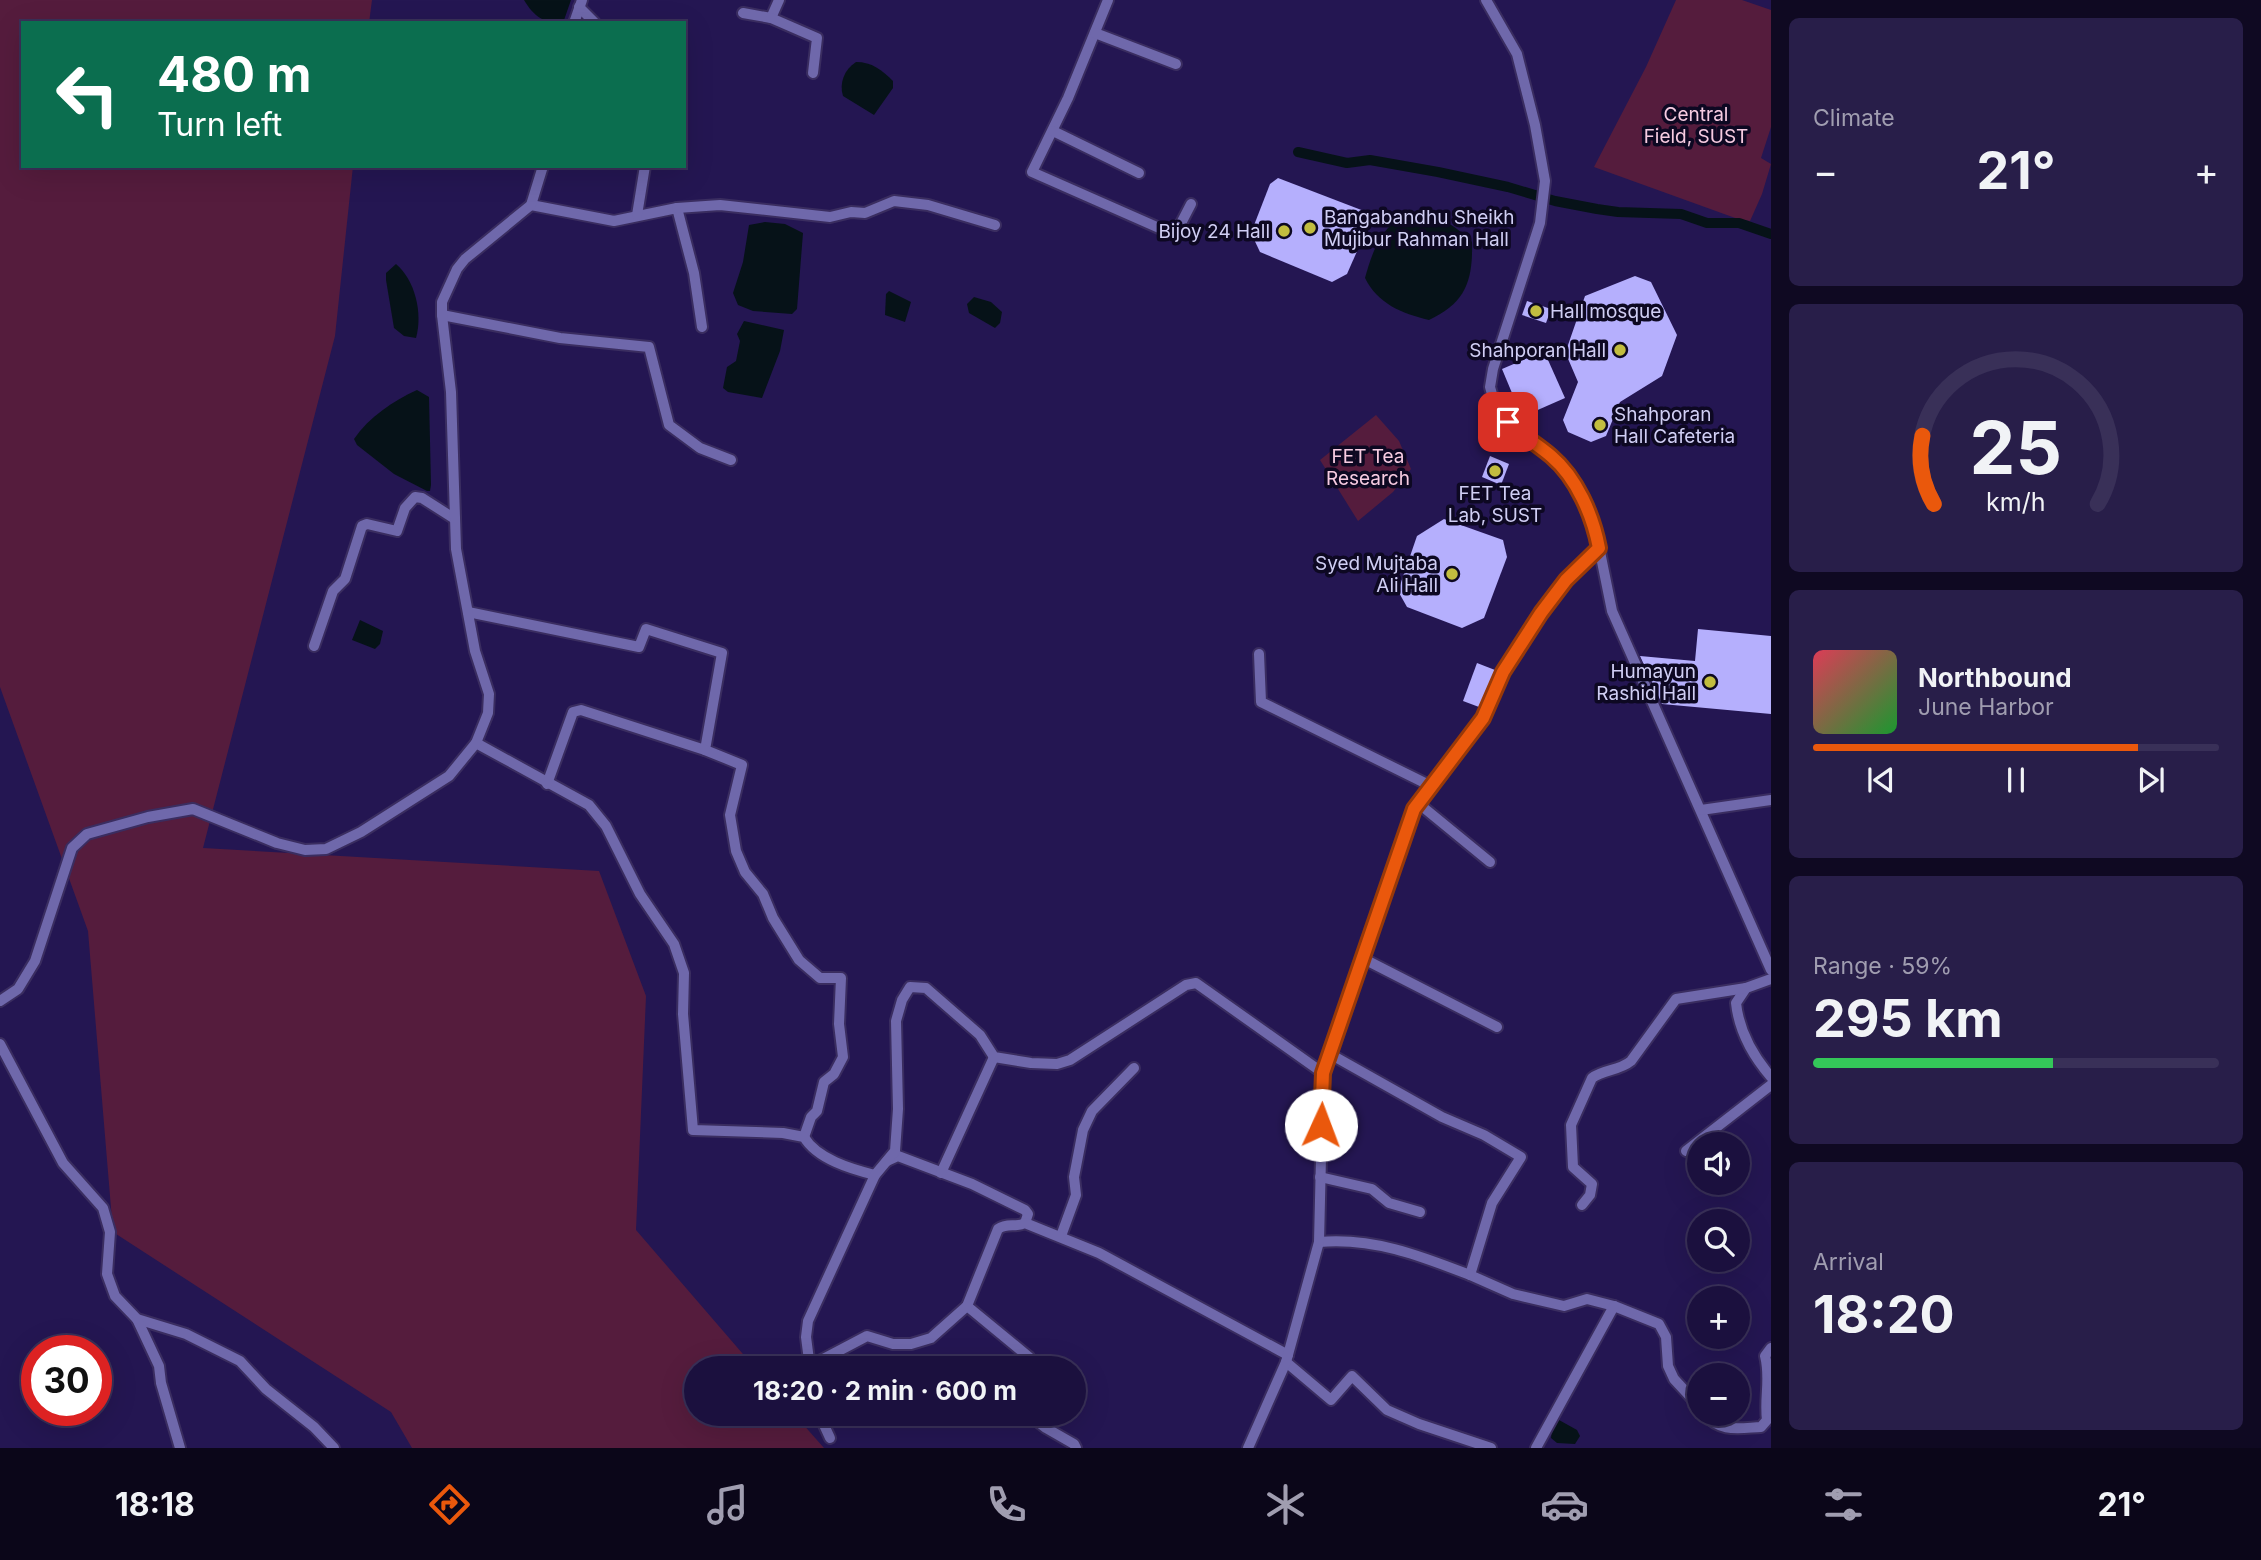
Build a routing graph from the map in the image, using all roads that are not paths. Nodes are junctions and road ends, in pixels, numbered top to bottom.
1 (779, 0) edge
2 (1108, 0) edge
3 (1486, 0) edge
4 (581, 4) edge
5 (743, 13) dead end
6 (771, 18) junction
7 (575, 21) edge
8 (594, 21) edge
9 (1095, 33) junction
10 (1176, 64) dead end
11 (813, 73) dead end
12 (1053, 131) junction
13 (542, 168) edge
14 (645, 168) edge
15 (1139, 173) dead end
16 (1191, 204) dead end
17 (531, 205) junction
18 (677, 208) junction
19 (637, 215) junction
20 (995, 225) dead end
21 (442, 315) junction
22 (702, 327) dead end
23 (731, 460) dead end
24 (455, 519) junction
25 (1599, 548) junction
26 (468, 612) junction
27 (314, 646) dead end
28 (1259, 654) dead end
29 (476, 743) junction
30 (705, 750) junction
31 (547, 784) junction
32 (1431, 786) junction
33 (1771, 800) edge
34 (1418, 803) junction
35 (1701, 810) junction
36 (1490, 862) dead end
37 (1767, 952) edge
38 (1363, 958) junction
39 (1771, 970) edge
40 (1771, 979) edge
41 (1746, 988) junction
42 (0, 1001) edge
43 (1497, 1027) dead end
44 (0, 1044) edge
45 (1330, 1054) junction
46 (993, 1057) junction
47 (1134, 1068) dead end
48 (1323, 1073) junction
49 (1771, 1077) edge
50 (1771, 1085) edge
51 (804, 1137) junction
52 (1686, 1151) dead end
53 (885, 1162) junction
54 (942, 1173) junction
55 (875, 1175) junction
56 (1320, 1177) junction
57 (1582, 1205) dead end
58 (1420, 1212) dead end
59 (1025, 1223) junction
60 (1061, 1236) junction
61 (1319, 1242) junction
62 (1471, 1275) junction
63 (967, 1306) junction
64 (1614, 1306) junction
65 (137, 1319) junction
66 (1771, 1348) edge
67 (809, 1356) edge
68 (830, 1356) edge
69 (1028, 1356) edge
70 (1287, 1358) junction
71 (1687, 1395) edge
72 (825, 1426) edge
73 (1043, 1426) edge
74 (1716, 1426) edge
75 (831, 1438) dead end
76 (180, 1448) edge
77 (334, 1448) edge
78 (1076, 1448) edge
79 (1248, 1448) edge
80 (1491, 1448) edge
81 (1536, 1448) edge

1 - 6 street
2 - 9 street
3 - 25 street
4 - 7 street
4 - 8 street
5 - 6 street
6 - 11 street
9 - 10 street
9 - 12 street
12 - 15 street
12 - 16 street
13 - 17 street
14 - 19 street
17 - 19 street
17 - 21 street
18 - 19 street
18 - 20 street
18 - 22 street
21 - 23 street
21 - 24 street
24 - 26 street
24 - 27 street
25 - 32 street
25 - 35 street
26 - 29 street
26 - 30 street
28 - 32 street
29 - 31 street
29 - 42 street
30 - 31 street
30 - 51 street
31 - 51 street
32 - 34 street
33 - 35 street
34 - 36 street
34 - 38 street
35 - 37 street
37 - 39 street
38 - 43 street
38 - 45 street
40 - 41 street
41 - 49 street
41 - 57 street
44 - 65 street
45 - 48 street
45 - 62 street
46 - 48 street
46 - 53 street
46 - 54 street
47 - 60 street
48 - 56 street
50 - 52 street
51 - 55 street
53 - 54 street
53 - 55 street
54 - 59 street
55 - 67 street
56 - 58 street
56 - 61 street
59 - 60 street
59 - 63 street
60 - 70 street
61 - 62 street
61 - 70 street
62 - 64 street
63 - 68 street
63 - 69 street
64 - 71 street
64 - 81 street
65 - 76 street
65 - 77 street
66 - 74 street
70 - 79 street
70 - 80 street
72 - 75 street
73 - 78 street

